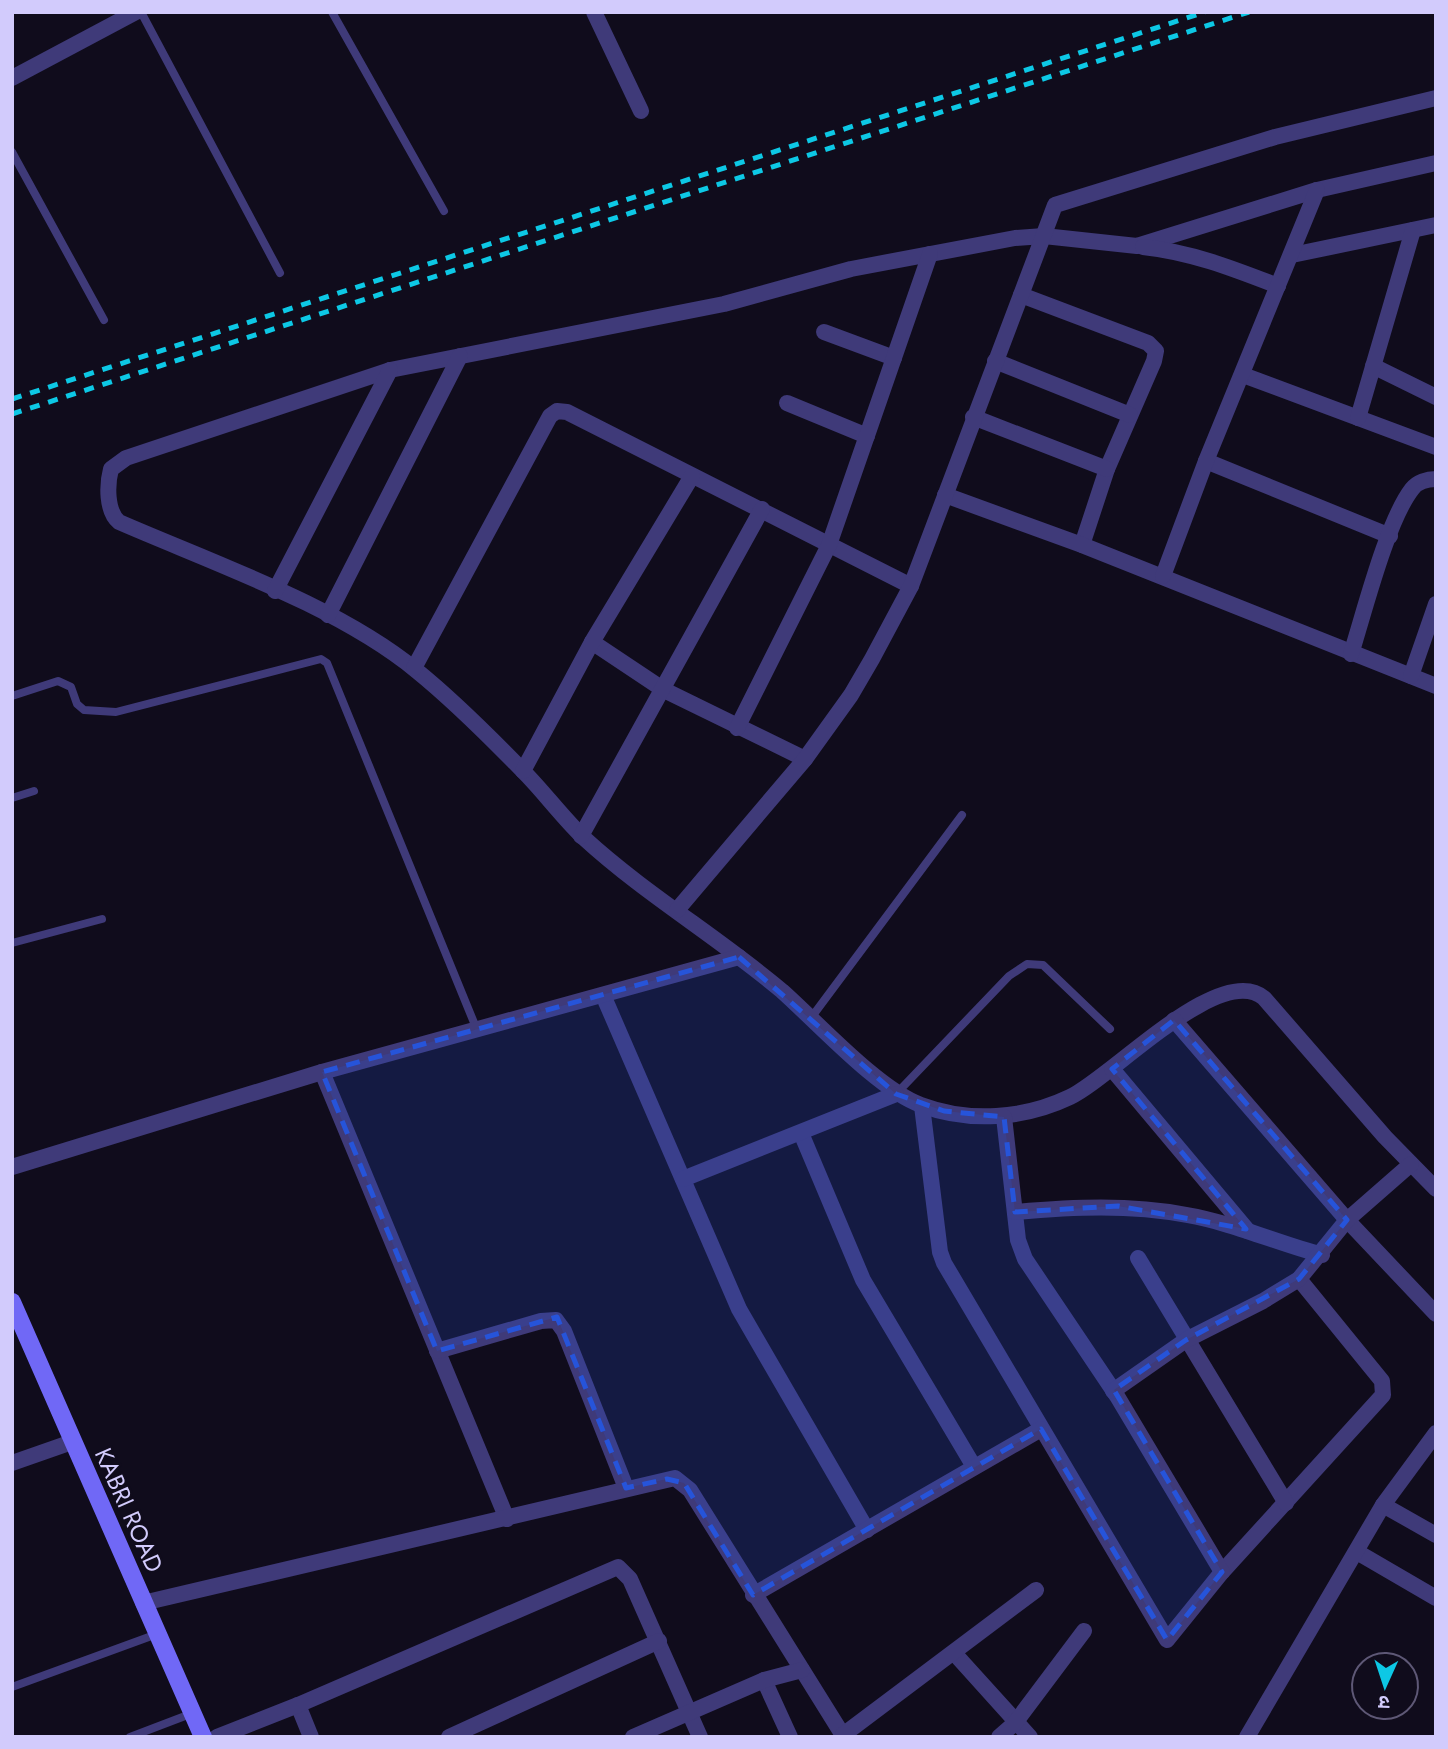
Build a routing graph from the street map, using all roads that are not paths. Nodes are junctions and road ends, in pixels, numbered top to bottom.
1 (139, 12) edge
2 (332, 12) edge
3 (594, 12) edge
4 (12, 78) edge
5 (1436, 97) edge
6 (641, 111) dead end
7 (12, 152) edge
8 (1436, 163) edge
9 (1317, 190) junction
10 (444, 211) dead end
11 (1436, 225) edge
12 (1413, 230) junction
13 (1044, 236) junction
14 (1137, 246) junction
15 (930, 254) junction
16 (1292, 255) junction
17 (280, 274) dead end
18 (1278, 286) junction
19 (1021, 295) junction
20 (104, 320) dead end
21 (824, 332) dead end
22 (460, 356) junction
23 (894, 358) junction
24 (995, 361) junction
25 (1373, 366) junction
26 (390, 370) junction
27 (1243, 375) junction
28 (1436, 397) edge
29 (787, 403) dead end
30 (1130, 415) junction
31 (973, 417) junction
32 (1358, 418) junction
33 (867, 436) junction
34 (1436, 447) edge
35 (1206, 461) junction
36 (1107, 469) junction
37 (692, 476) junction
38 (1436, 479) edge
39 (945, 495) junction
40 (762, 509) junction
41 (1390, 536) junction
42 (829, 545) junction
43 (1082, 545) junction
44 (1163, 576) junction
45 (911, 586) junction
46 (275, 591) junction
47 (1436, 604) edge
48 (328, 615) junction
49 (592, 642) junction
50 (1351, 654) junction
51 (414, 668) junction
52 (1411, 676) junction
53 (1436, 686) edge
54 (664, 690) junction
55 (12, 696) edge
56 (737, 728) junction
57 (805, 759) junction
58 (523, 771) junction
59 (34, 791) dead end
60 (12, 797) edge
61 (962, 815) dead end
62 (581, 836) junction
63 (677, 910) junction
64 (102, 919) dead end
65 (12, 943) edge
66 (739, 957) junction
67 (603, 995) junction
68 (811, 1018) junction
69 (1174, 1020) junction
70 (1110, 1029) dead end
71 (477, 1030) junction
72 (1112, 1069) junction
73 (322, 1072) junction
74 (896, 1094) junction
75 (922, 1106) junction
76 (1004, 1117) junction
77 (801, 1133) junction
78 (1411, 1164) junction
79 (12, 1167) edge
80 (682, 1179) junction
81 (1436, 1189) edge
82 (1015, 1212) junction
83 (1347, 1220) junction
84 (1248, 1231) junction
85 (1322, 1255) junction
86 (1138, 1258) dead end
87 (1299, 1279) junction
88 (12, 1302) edge
89 (1436, 1314) edge
90 (1186, 1340) junction
91 (437, 1351) junction
92 (1113, 1391) junction
93 (1041, 1429) junction
94 (1436, 1433) edge
95 (72, 1442) junction
96 (12, 1463) edge
97 (973, 1465) junction
98 (626, 1488) junction
99 (1286, 1503) junction
100 (1383, 1505) junction
101 (507, 1519) junction
102 (867, 1530) junction
103 (1436, 1535) edge
104 (1357, 1552) junction
105 (1222, 1572) junction
106 (1037, 1590) dead end
107 (753, 1595) junction
108 (1435, 1596) edge
109 (143, 1603) junction
110 (1084, 1631) dead end
111 (157, 1634) junction
112 (659, 1641) junction
113 (955, 1654) junction
114 (802, 1670) junction
115 (764, 1680) junction
116 (12, 1687) edge
117 (298, 1706) junction
118 (193, 1713) junction
119 (692, 1713) junction
120 (1015, 1724) junction
121 (843, 1736) edge
122 (130, 1737) edge
123 (203, 1737) edge
124 (217, 1737) edge
125 (311, 1737) edge
126 (449, 1737) edge
127 (633, 1737) edge
128 (701, 1737) edge
129 (790, 1737) edge
130 (999, 1737) edge
131 (1030, 1737) edge
132 (1247, 1737) edge

1 - 4 street
1 - 17 lane
2 - 10 lane
3 - 6 street
5 - 13 street
7 - 20 lane
8 - 9 street
9 - 14 street
9 - 16 street
11 - 12 street
12 - 16 street
12 - 25 street
13 - 14 street
13 - 15 street
13 - 19 street
14 - 18 street
15 - 22 street
15 - 23 street
16 - 18 street
18 - 27 street
19 - 24 street
19 - 30 street
21 - 23 street
22 - 26 street
22 - 48 street
23 - 33 street
24 - 30 street
24 - 31 street
25 - 28 street
25 - 32 street
26 - 46 street
26 - 46 street
27 - 32 street
27 - 35 street
29 - 33 street
30 - 36 street
31 - 36 street
31 - 39 street
32 - 34 street
33 - 42 street
35 - 41 street
35 - 44 street
36 - 43 street
37 - 40 street
37 - 49 street
37 - 51 street
38 - 41 street
39 - 43 street
39 - 45 street
40 - 42 street
40 - 54 street
41 - 50 street
42 - 45 street
42 - 56 street
43 - 44 street
44 - 50 street
45 - 57 street
46 - 48 street
47 - 52 street
48 - 51 street
49 - 54 street
49 - 58 street
50 - 52 street
51 - 58 street
52 - 53 street
54 - 56 street
54 - 62 street
55 - 71 lane
56 - 57 street
57 - 63 street
58 - 62 street
59 - 60 lane
61 - 68 lane
62 - 63 street
63 - 66 street
64 - 65 lane
66 - 67 street
66 - 68 street
67 - 71 street
67 - 80 street
68 - 74 street
69 - 72 street
69 - 78 street
69 - 83 street
70 - 74 lane
71 - 73 street
72 - 76 street
72 - 84 street
73 - 79 street
73 - 91 street
74 - 75 street
74 - 77 street
75 - 76 street
75 - 93 street
76 - 82 street
77 - 80 street
77 - 97 street
78 - 81 street
78 - 83 street
80 - 102 street
82 - 84 street
82 - 92 street
83 - 85 street
83 - 89 street
84 - 85 street
85 - 87 street
86 - 90 street
87 - 90 street
87 - 99 street
88 - 95 street, KABRI ROAD
90 - 92 street
90 - 99 street
91 - 98 street
91 - 101 street
92 - 105 street
93 - 97 street
93 - 105 street
94 - 100 street
95 - 96 street
95 - 109 street, KABRI ROAD
97 - 102 street
98 - 101 street
98 - 107 street
99 - 105 street
100 - 103 street
100 - 104 street
101 - 109 street
102 - 107 street
104 - 108 street
104 - 132 street
106 - 113 street
107 - 114 street
109 - 111 street, KABRI ROAD
110 - 120 street
111 - 116 lane
111 - 118 street, KABRI ROAD
112 - 117 street
112 - 119 street
112 - 126 street
113 - 120 street
113 - 121 street
114 - 115 street
114 - 121 street
115 - 119 street
115 - 129 street
117 - 124 street
117 - 125 street
118 - 122 lane
118 - 123 street, KABRI ROAD
119 - 127 street
119 - 128 street
120 - 130 street
120 - 131 street

